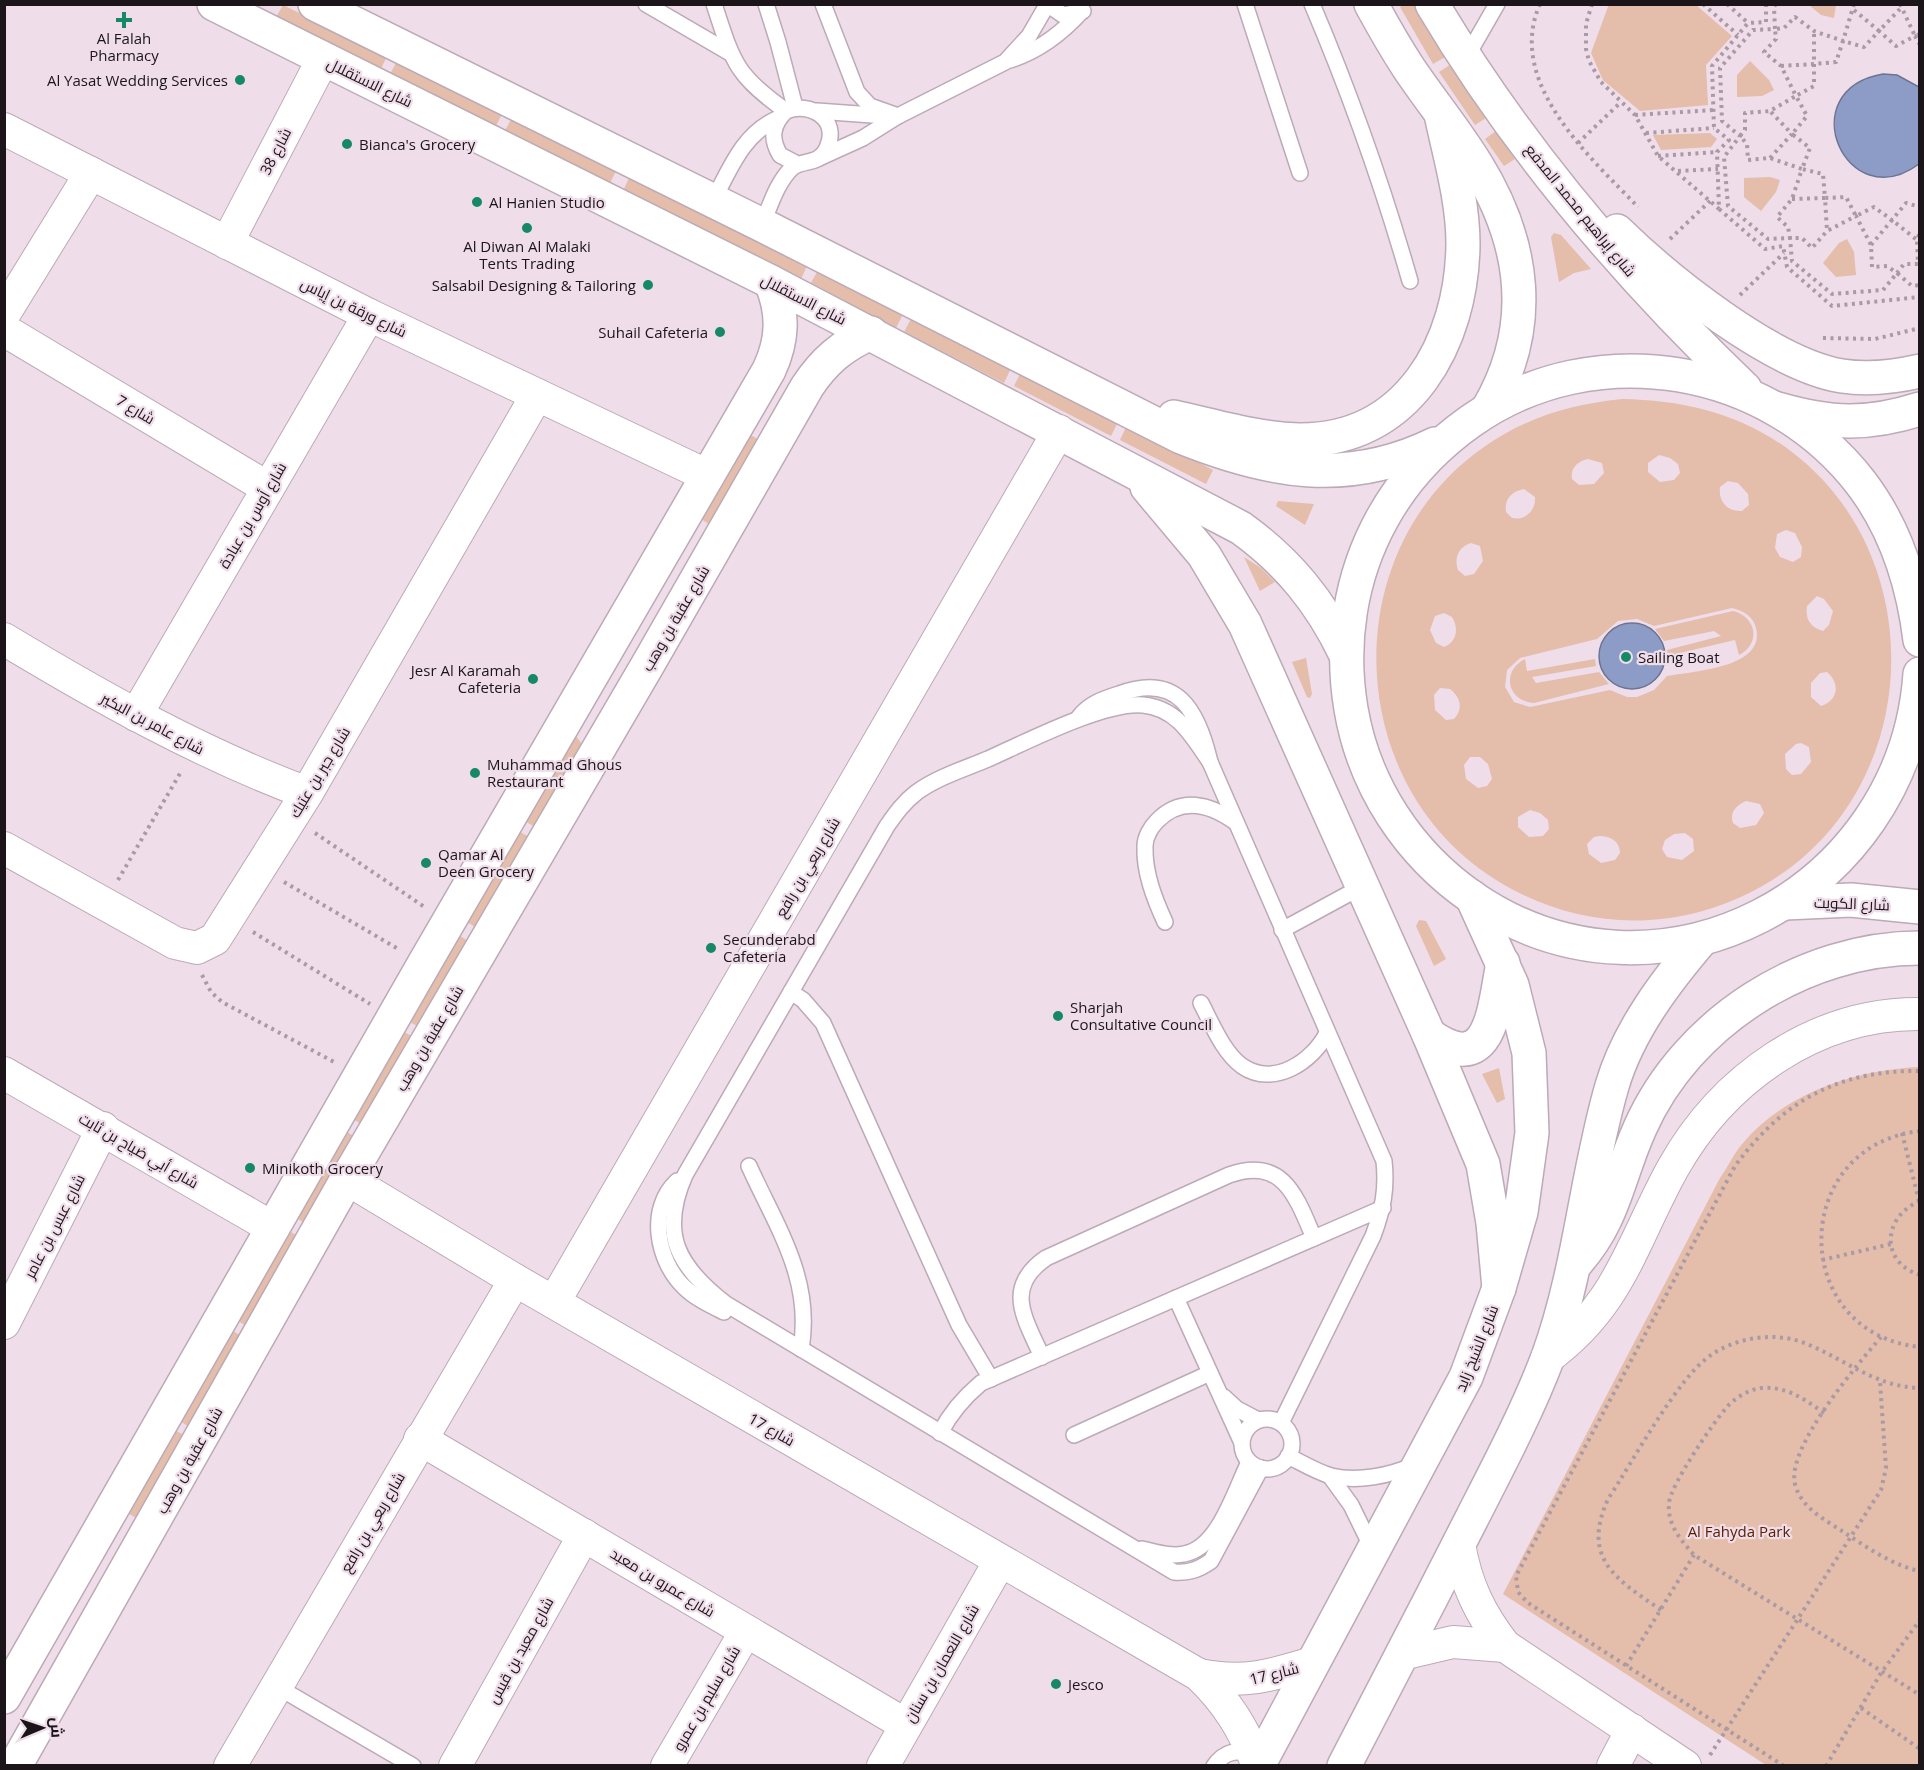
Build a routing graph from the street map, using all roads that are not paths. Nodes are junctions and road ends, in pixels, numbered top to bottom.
1 (214, 4) edge
2 (315, 4) edge
3 (646, 4) edge
4 (714, 4) edge
5 (766, 4) edge
6 (823, 4) edge
7 (1245, 4) edge
8 (1312, 4) edge
9 (1371, 4) edge
10 (1432, 4) edge
11 (1497, 4) edge
12 (1047, 5) edge
13 (1088, 7) edge
14 (730, 53) junction
15 (1466, 58) junction
16 (322, 59) junction
17 (1005, 62) junction
18 (817, 111) junction
19 (786, 112) junction
20 (1441, 114) junction
21 (898, 116) junction
22 (4, 129) edge
23 (1519, 135) junction
24 (819, 158) junction
25 (797, 164) junction
26 (91, 173) junction
27 (1300, 173) dead end
28 (713, 201) junction
29 (762, 225) junction
30 (227, 243) junction
31 (1410, 281) dead end
32 (771, 282) junction
33 (4, 314) edge
34 (369, 315) junction
35 (4, 330) edge
36 (871, 333) junction
37 (1920, 371) edge
38 (537, 395) junction
39 (1765, 403) junction
40 (1119, 406) junction
41 (1488, 409) junction
42 (1920, 409) edge
43 (1059, 431) junction
44 (1450, 436) junction
45 (1124, 465) junction
46 (708, 476) junction
47 (268, 488) junction
48 (645, 585) junction
49 (4, 639) edge
50 (1920, 640) edge
51 (1346, 655) junction
52 (647, 666) junction
53 (1920, 674) edge
54 (1918, 714) edge
55 (136, 715) junction
56 (299, 806) junction
57 (1236, 822) junction
58 (4, 848) edge
59 (1363, 886) junction
60 (1472, 897) junction
61 (1785, 903) junction
62 (1920, 907) edge
63 (1165, 922) dead end
64 (1282, 930) junction
65 (1702, 939) junction
66 (1920, 948) edge
67 (1503, 963) junction
68 (790, 992) junction
69 (1201, 1003) dead end
70 (1920, 1014) edge
71 (1328, 1033) junction
72 (1429, 1035) junction
73 (4, 1073) edge
74 (103, 1128) junction
75 (749, 1166) dead end
76 (346, 1179) junction
77 (1383, 1208) junction
78 (273, 1228) junction
79 (1314, 1238) junction
80 (1576, 1263) junction
81 (515, 1280) junction
82 (1499, 1288) junction
83 (1176, 1298) junction
84 (554, 1302) junction
85 (4, 1323) edge
86 (801, 1349) junction
87 (1042, 1357) junction
88 (1547, 1358) junction
89 (1210, 1373) junction
90 (991, 1379) junction
91 (1220, 1392) junction
92 (1258, 1420) junction
93 (1281, 1423) junction
94 (940, 1433) junction
95 (1074, 1435) dead end
96 (420, 1439) junction
97 (1242, 1443) junction
98 (1288, 1456) junction
99 (1422, 1461) junction
100 (1255, 1465) junction
101 (1330, 1476) junction
102 (584, 1535) junction
103 (1459, 1544) junction
104 (1374, 1553) junction
105 (1000, 1560) junction
106 (51, 1617) junction
107 (746, 1631) junction
108 (1505, 1646) junction
109 (1402, 1654) junction
110 (1312, 1663) junction
111 (1199, 1675) junction
112 (64, 1681) junction
113 (276, 1686) junction
114 (4, 1697) edge
115 (906, 1725) junction
116 (1632, 1730) junction
117 (1697, 1761) edge
118 (15, 1766) edge
119 (230, 1766) edge
120 (413, 1766) edge
121 (455, 1766) edge
122 (667, 1766) edge
123 (883, 1766) edge
124 (1214, 1766) edge
125 (1258, 1766) edge
126 (1344, 1766) edge
127 (1613, 1766) edge

1 - 16 main road, شارع الاستقلال
2 - 28 main road
3 - 14 lane
4 - 14 lane
5 - 19 lane
6 - 21 lane
7 - 27 lane
8 - 31 lane
9 - 20 main road
10 - 15 main road, شارع إبراهيم محمد المدفع
11 - 15 lane
12 - 13 lane
12 - 17 lane
13 - 17 lane
14 - 19 lane
15 - 23 main road, شارع إبراهيم محمد المدفع
16 - 30 street, شارع 38
16 - 32 main road, شارع الاستقلال
17 - 21 lane
18 - 19 lane
18 - 21 lane
18 - 24 lane
19 - 25 lane
19 - 28 lane
20 - 40 main road
20 - 41 main road
21 - 24 lane
22 - 26 street, شارع ورقة بن إياس
23 - 37 main road
23 - 39 main road, شارع إبراهيم محمد المدفع
24 - 25 lane
25 - 29 lane
26 - 30 street, شارع ورقة بن إياس
26 - 33 street
28 - 29 main road
29 - 40 main road
30 - 34 street, شارع ورقة بن إياس
32 - 36 main road, شارع الاستقلال
32 - 46 main road
34 - 38 street, شارع ورقة بن إياس
34 - 47 street, شارع أوس بن عبادة
35 - 47 street, شارع 7
36 - 43 main road, شارع الاستقلال
36 - 52 main road, شارع عقبة بن وهب
38 - 46 street, شارع ورقة بن إياس
38 - 56 street, شارع جبر بن عتيك
39 - 41 main road
39 - 42 main road
39 - 50 main road
40 - 44 main road
41 - 44 main road
43 - 45 main road, شارع الاستقلال
43 - 84 street, شارع ربعي بن رافع
44 - 51 main road
45 - 51 main road, شارع الاستقلال
45 - 59 main road
46 - 48 main road
47 - 55 street, شارع أوس بن عبادة
48 - 52 main road
48 - 78 main road
49 - 55 street, شارع عامر بن البكير
51 - 60 main road
52 - 76 main road, شارع عقبة بن وهب
53 - 54 main road
54 - 61 main road
55 - 56 street, شارع عامر بن البكير
56 - 58 street, شارع جبر بن عتيك
57 - 63 lane
57 - 64 lane
57 - 68 lane
59 - 64 lane
59 - 72 main road
60 - 65 main road
60 - 67 main road, شارع الشيخ زايد
61 - 62 main road, شارع الكويت
61 - 65 main road
64 - 71 lane
65 - 80 main road
66 - 80 main road
67 - 72 main road
67 - 82 main road, شارع الشيخ زايد
68 - 86 lane
68 - 90 lane
69 - 71 lane
70 - 88 street
71 - 77 lane
72 - 82 main road
73 - 74 street, شارع أبي ضياح بن ثابت
74 - 78 street, شارع أبي ضياح بن ثابت
74 - 85 street, شارع عبس بن عامر
75 - 86 lane
76 - 81 street, شارع 17
76 - 112 main road, شارع عقبة بن وهب
77 - 79 lane
77 - 93 lane
78 - 106 main road
79 - 83 lane
79 - 87 lane
80 - 88 main road
81 - 84 street, شارع 17
81 - 96 street, شارع ربعي بن رافع
82 - 99 main road, شارع الشيخ زايد
83 - 87 lane
83 - 89 lane
84 - 105 street, شارع 17
86 - 94 lane
87 - 90 lane
88 - 103 main road
89 - 91 lane
89 - 95 lane
90 - 94 lane
91 - 92 lane
91 - 97 lane
92 - 93 lane
92 - 97 lane
93 - 98 lane
94 - 100 lane
96 - 102 street, شارع عمرو بن معبد
96 - 113 street, شارع ربعي بن رافع
97 - 100 lane
98 - 100 lane
98 - 101 lane
99 - 101 lane
99 - 104 main road, شارع الشيخ زايد
101 - 104 lane
102 - 107 street, شارع عمرو بن معبد
102 - 121 street, شارع معبد بن قيس
103 - 108 street
103 - 109 main road
104 - 110 main road, شارع الشيخ زايد
105 - 111 street, شارع 17
105 - 115 street, شارع النعمان بن سنان
106 - 112 main road
106 - 114 main road
107 - 115 street, شارع عمرو بن معبد
107 - 122 street, شارع سليم بن عمرو
108 - 109 street
108 - 116 street
109 - 126 main road
110 - 111 street, شارع 17
110 - 125 main road, شارع الشيخ زايد
111 - 125 street, شارع 17
112 - 118 main road, شارع عقبة بن وهب
113 - 119 street, شارع ربعي بن رافع
113 - 120 lane
115 - 123 street, شارع النعمان بن سنان
116 - 117 street
116 - 127 street
124 - 125 lane

